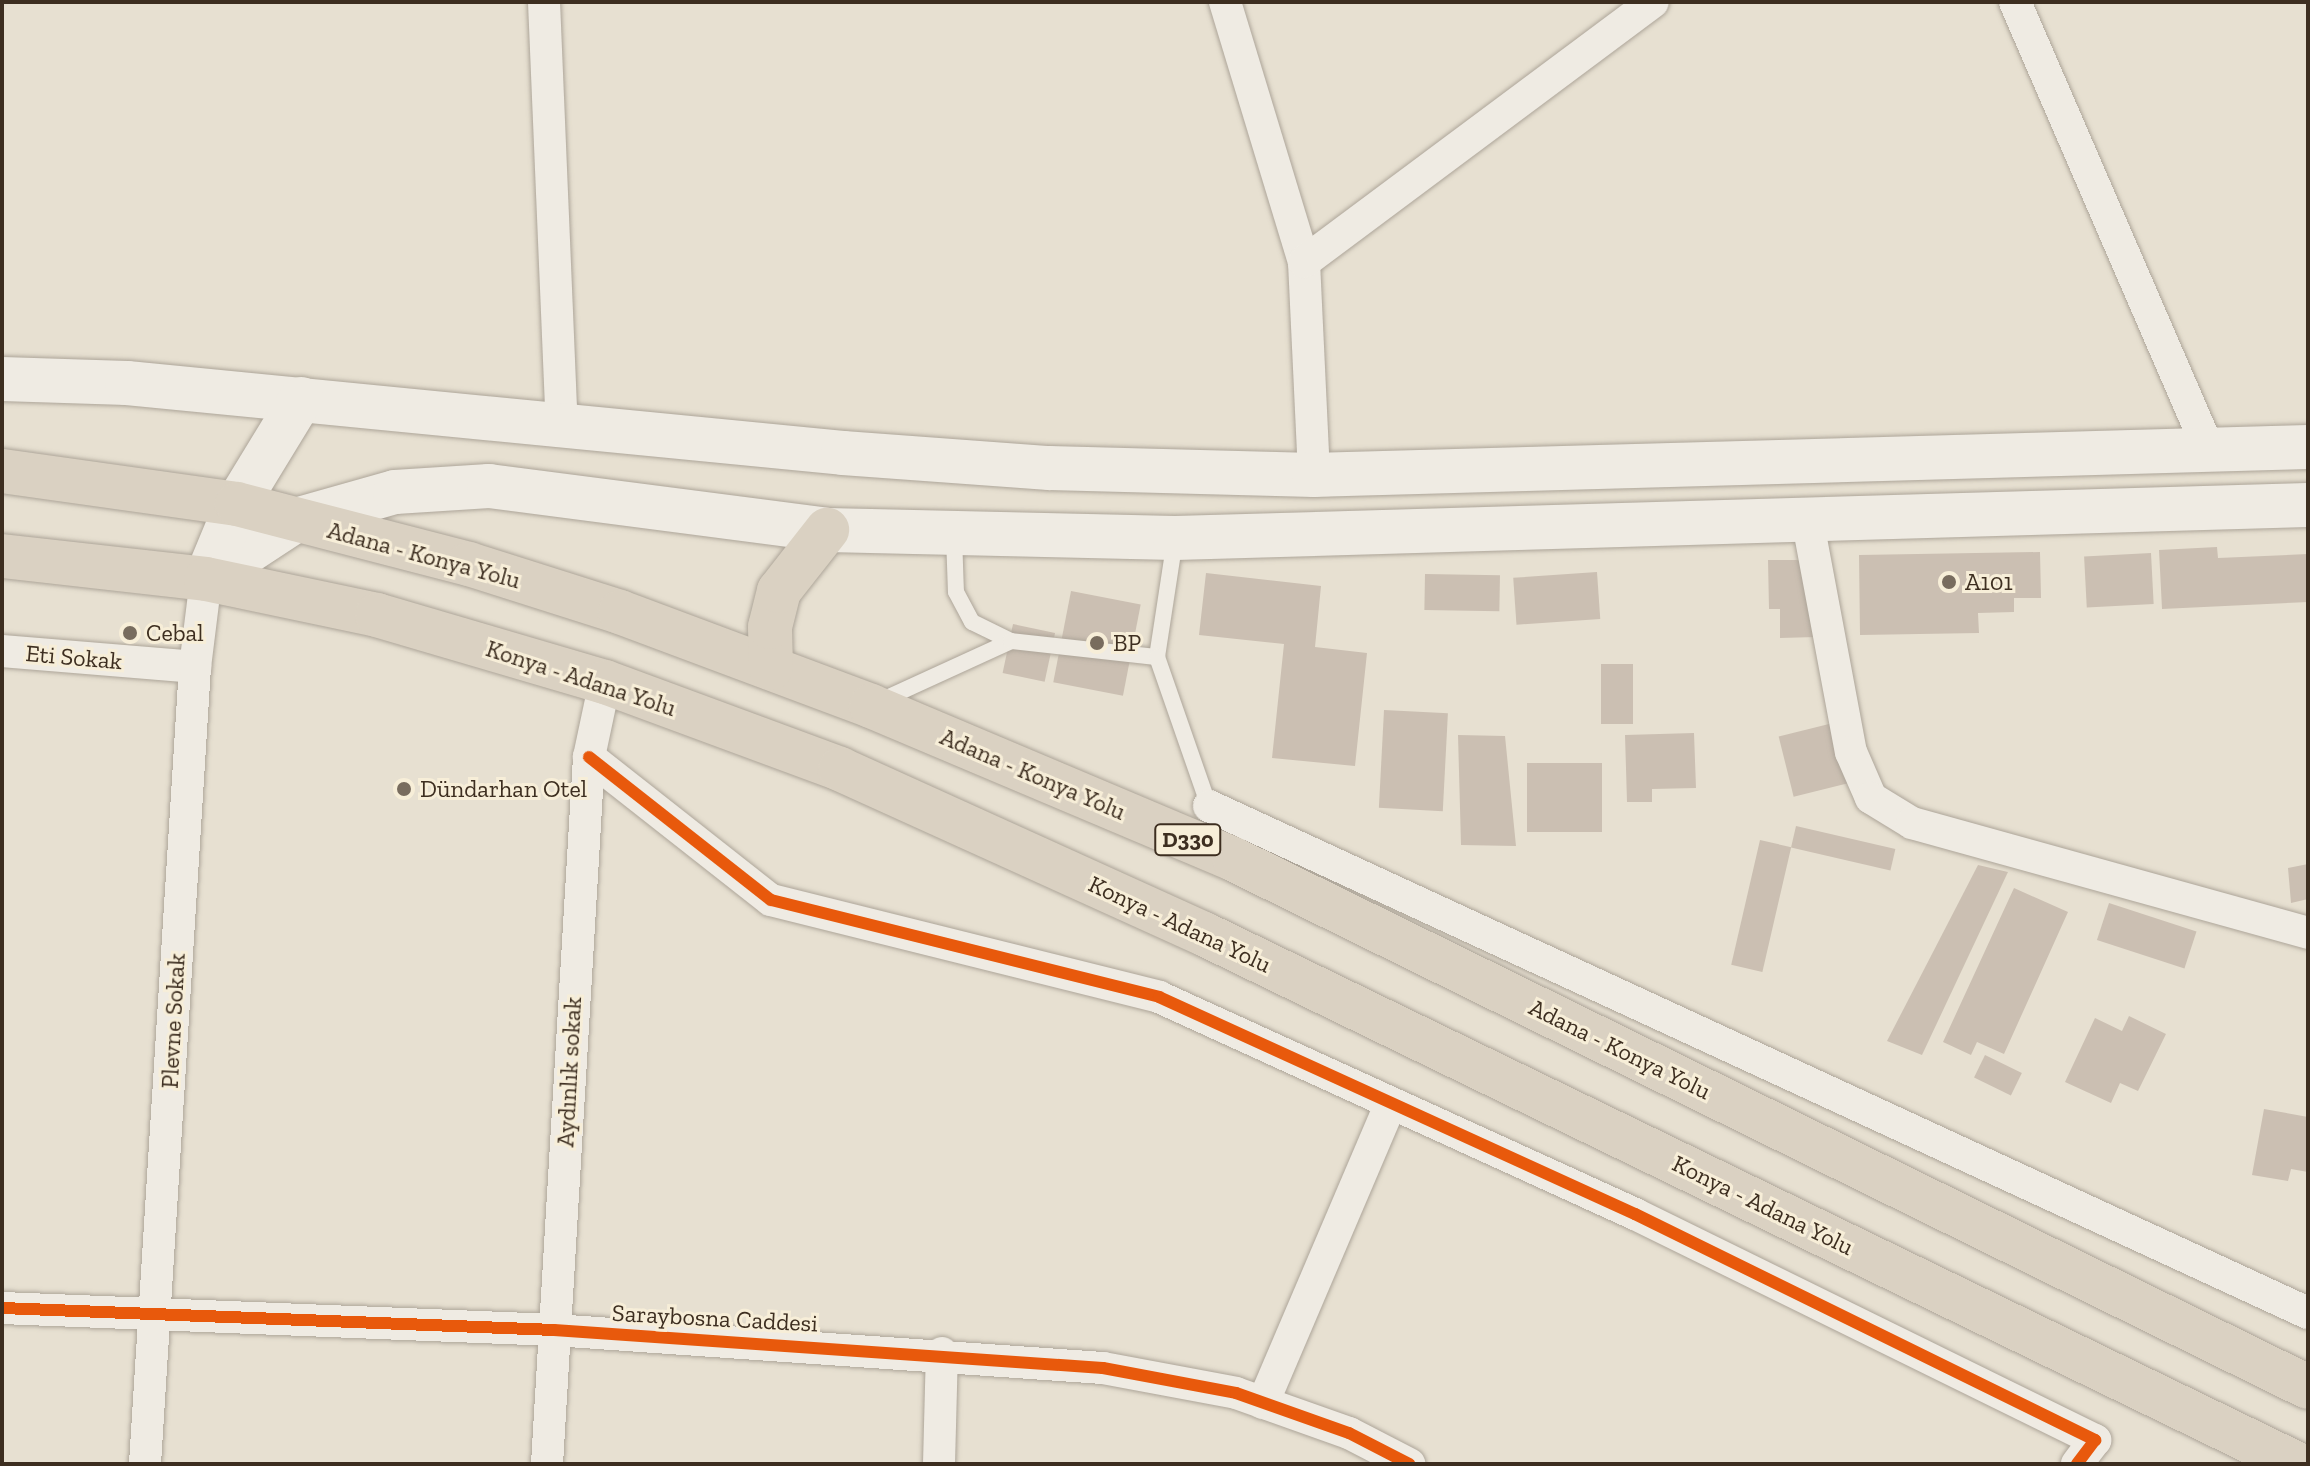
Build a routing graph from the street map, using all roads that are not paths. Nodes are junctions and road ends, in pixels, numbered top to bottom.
1 (544, 2) edge
2 (1225, 2) edge
3 (1653, 2) edge
4 (2015, 2) edge
5 (1304, 262) junction
6 (2, 379) edge
7 (301, 399) junction
8 (562, 427) junction
9 (2308, 447) edge
10 (2209, 450) junction
11 (2, 471) edge
12 (1314, 475) junction
13 (237, 504) junction
14 (2308, 505) edge
15 (296, 520) junction
16 (1808, 523) junction
17 (827, 530) junction
18 (954, 535) junction
19 (1315, 537) junction
20 (1175, 538) junction
21 (2, 556) edge
22 (206, 579) junction
23 (1011, 641) junction
24 (2, 651) edge
25 (1157, 657) junction
26 (195, 667) junction
27 (771, 668) junction
28 (605, 682) junction
29 (871, 706) junction
30 (589, 757) junction
31 (1209, 806) junction
32 (1235, 860) junction
33 (2308, 933) edge
34 (1391, 1103) junction
35 (2, 1308) edge
36 (2308, 1313) edge
37 (155, 1314) junction
38 (554, 1330) junction
39 (942, 1353) junction
40 (2308, 1387) edge
41 (1263, 1403) junction
42 (145, 1464) edge
43 (547, 1464) edge
44 (939, 1464) edge
45 (1409, 1464) edge
46 (2077, 1464) edge
47 (2297, 1464) edge

1 - 8 street
2 - 5 street
3 - 5 street
4 - 10 street
5 - 12 street
6 - 7 main road
7 - 8 main road
7 - 13 main road
8 - 12 main road
9 - 10 main road
10 - 12 main road
11 - 13 highway, Adana - Konya Yolu / D330
12 - 19 main road
13 - 15 highway, Adana - Konya Yolu / D330
13 - 22 main road
14 - 16 main road
15 - 17 main road
15 - 22 main road
15 - 27 highway, Adana - Konya Yolu / D330
16 - 19 main road
16 - 33 street
17 - 18 main road
17 - 27 highway
18 - 20 main road
18 - 23 lane
19 - 20 main road
20 - 25 lane
21 - 22 highway, Konya - Adana Yolu
22 - 26 street, Plevne Sokak
22 - 28 highway, Konya - Adana Yolu
23 - 25 lane
23 - 29 lane
24 - 26 street, Eti Sokak
25 - 31 lane
26 - 37 street, Plevne Sokak
27 - 29 highway, Adana - Konya Yolu / D330
28 - 30 street, Aydınlık sokak
28 - 47 highway, Konya - Adana Yolu
29 - 32 highway, Adana - Konya Yolu / D330
30 - 34 street
30 - 38 street, Aydınlık sokak
31 - 32 lane
31 - 36 street
32 - 40 highway, Adana - Konya Yolu / D330
34 - 41 street
34 - 46 street
35 - 37 street, Saraybosna Caddesi
37 - 38 street, Saraybosna Caddesi
37 - 42 street, Plevne Sokak
38 - 39 street, Saraybosna Caddesi
38 - 43 street, Aydınlık sokak
39 - 41 street, Saraybosna Caddesi
39 - 44 street
41 - 45 street, Saraybosna Caddesi

